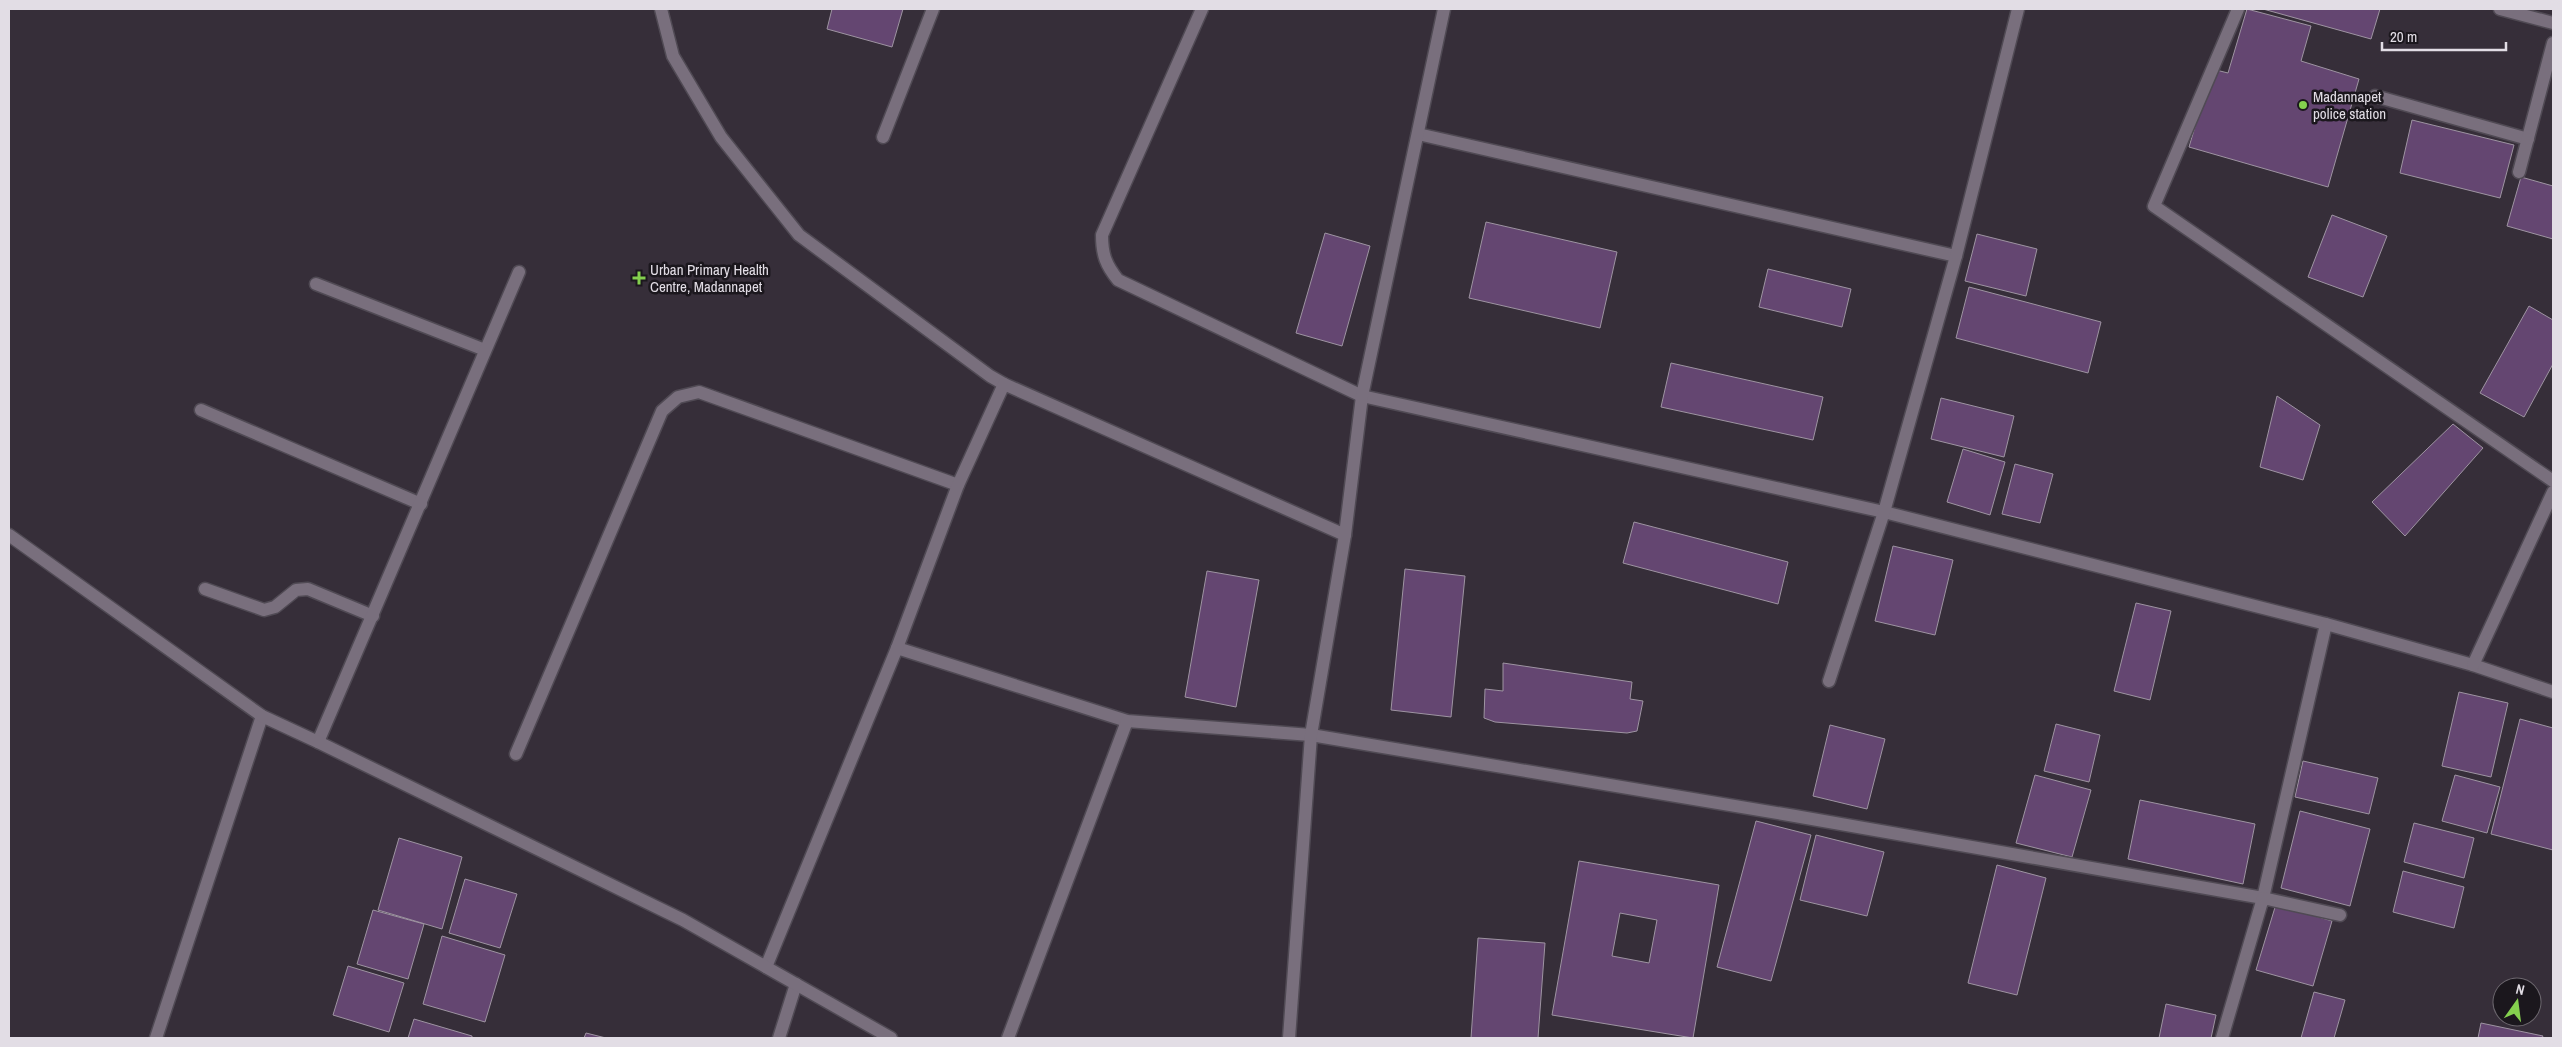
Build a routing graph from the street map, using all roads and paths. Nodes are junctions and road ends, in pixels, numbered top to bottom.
1 (661, 9) edge
2 (933, 9) edge
3 (1202, 9) edge
4 (1444, 9) edge
5 (2018, 9) edge
6 (2238, 9) edge
7 (2500, 9) edge
8 (2553, 23) edge
9 (2553, 44) edge
10 (2548, 82) edge
11 (2375, 96) dead end
12 (1418, 134) junction
13 (883, 137) dead end
14 (2528, 139) junction
15 (2519, 172) dead end
16 (1956, 256) junction
17 (519, 272) dead end
18 (316, 284) dead end
19 (485, 350) junction
20 (1004, 384) junction
21 (1362, 396) junction
22 (201, 410) dead end
23 (2553, 481) edge
24 (958, 485) junction
25 (2553, 492) edge
26 (422, 504) junction
27 (1884, 512) junction
28 (9, 535) edge
29 (1345, 535) junction
30 (205, 589) dead end
31 (372, 616) junction
32 (2326, 624) junction
33 (897, 648) junction
34 (2473, 665) junction
35 (1829, 680) dead end
36 (2553, 692) edge
37 (262, 716) junction
38 (1127, 720) junction
39 (1311, 735) junction
40 (318, 742) junction
41 (516, 754) dead end
42 (2263, 898) junction
43 (2340, 915) dead end
44 (766, 967) junction
45 (796, 984) junction
46 (156, 1038) edge
47 (779, 1038) edge
48 (891, 1038) edge
49 (1008, 1038) edge
50 (1289, 1038) edge
51 (2222, 1038) edge

1 - 20 street
2 - 13 street
3 - 21 street
4 - 12 street
5 - 16 street
6 - 23 street
7 - 8 street
9 - 10 street
10 - 14 street
11 - 14 street
12 - 16 street
12 - 21 street
14 - 15 street
16 - 27 street
17 - 19 street
18 - 19 street
19 - 26 street
20 - 24 street
20 - 29 street
21 - 27 street
21 - 29 street
22 - 26 street
24 - 33 street
24 - 41 street
25 - 34 street
26 - 31 street
27 - 32 street
27 - 35 street
28 - 37 street
29 - 39 street
30 - 31 street
31 - 40 street
32 - 34 street
32 - 42 street
33 - 38 street
33 - 44 street
34 - 36 street
37 - 40 street
37 - 46 street
38 - 39 street
38 - 49 street
39 - 42 street
39 - 50 street
40 - 44 street
42 - 43 street
42 - 51 street
44 - 45 street
45 - 47 street
45 - 48 street

